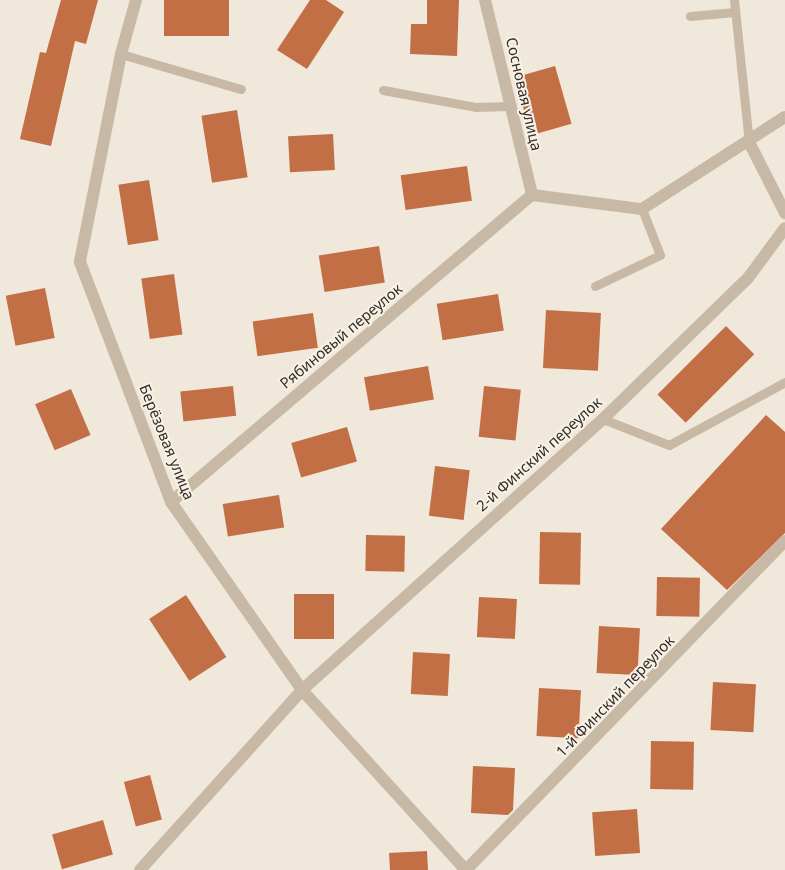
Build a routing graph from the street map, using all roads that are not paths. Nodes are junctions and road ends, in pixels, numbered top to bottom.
1 (136, 0) edge
2 (485, 0) edge
3 (734, 0) edge
4 (735, 12) junction
5 (690, 16) dead end
6 (121, 54) junction
7 (241, 89) dead end
8 (383, 90) dead end
9 (508, 106) junction
10 (785, 118) edge
11 (749, 142) junction
12 (532, 196) junction
13 (642, 209) junction
14 (785, 212) edge
15 (785, 228) edge
16 (596, 286) dead end
17 (785, 382) edge
18 (603, 419) junction
19 (171, 502) junction
20 (785, 541) edge
21 (302, 690) junction
22 (140, 870) edge
23 (466, 870) edge

1 - 6 street, Берёзовая улица
2 - 9 street, Сосновая улица
3 - 4 lane
4 - 5 lane
4 - 11 lane
6 - 7 lane
6 - 19 street, Берёзовая улица
8 - 9 lane
9 - 12 street, Сосновая улица
10 - 11 street
11 - 13 street
11 - 14 street
12 - 13 street
12 - 19 street, Рябиновый переулок
13 - 16 lane
15 - 18 street, 2-й Финский переулок
17 - 18 lane
18 - 21 street, 2-й Финский переулок
19 - 21 street, Берёзовая улица
20 - 23 street, 1-й Финский переулок
21 - 22 street
21 - 23 street, Берёзовая улица

